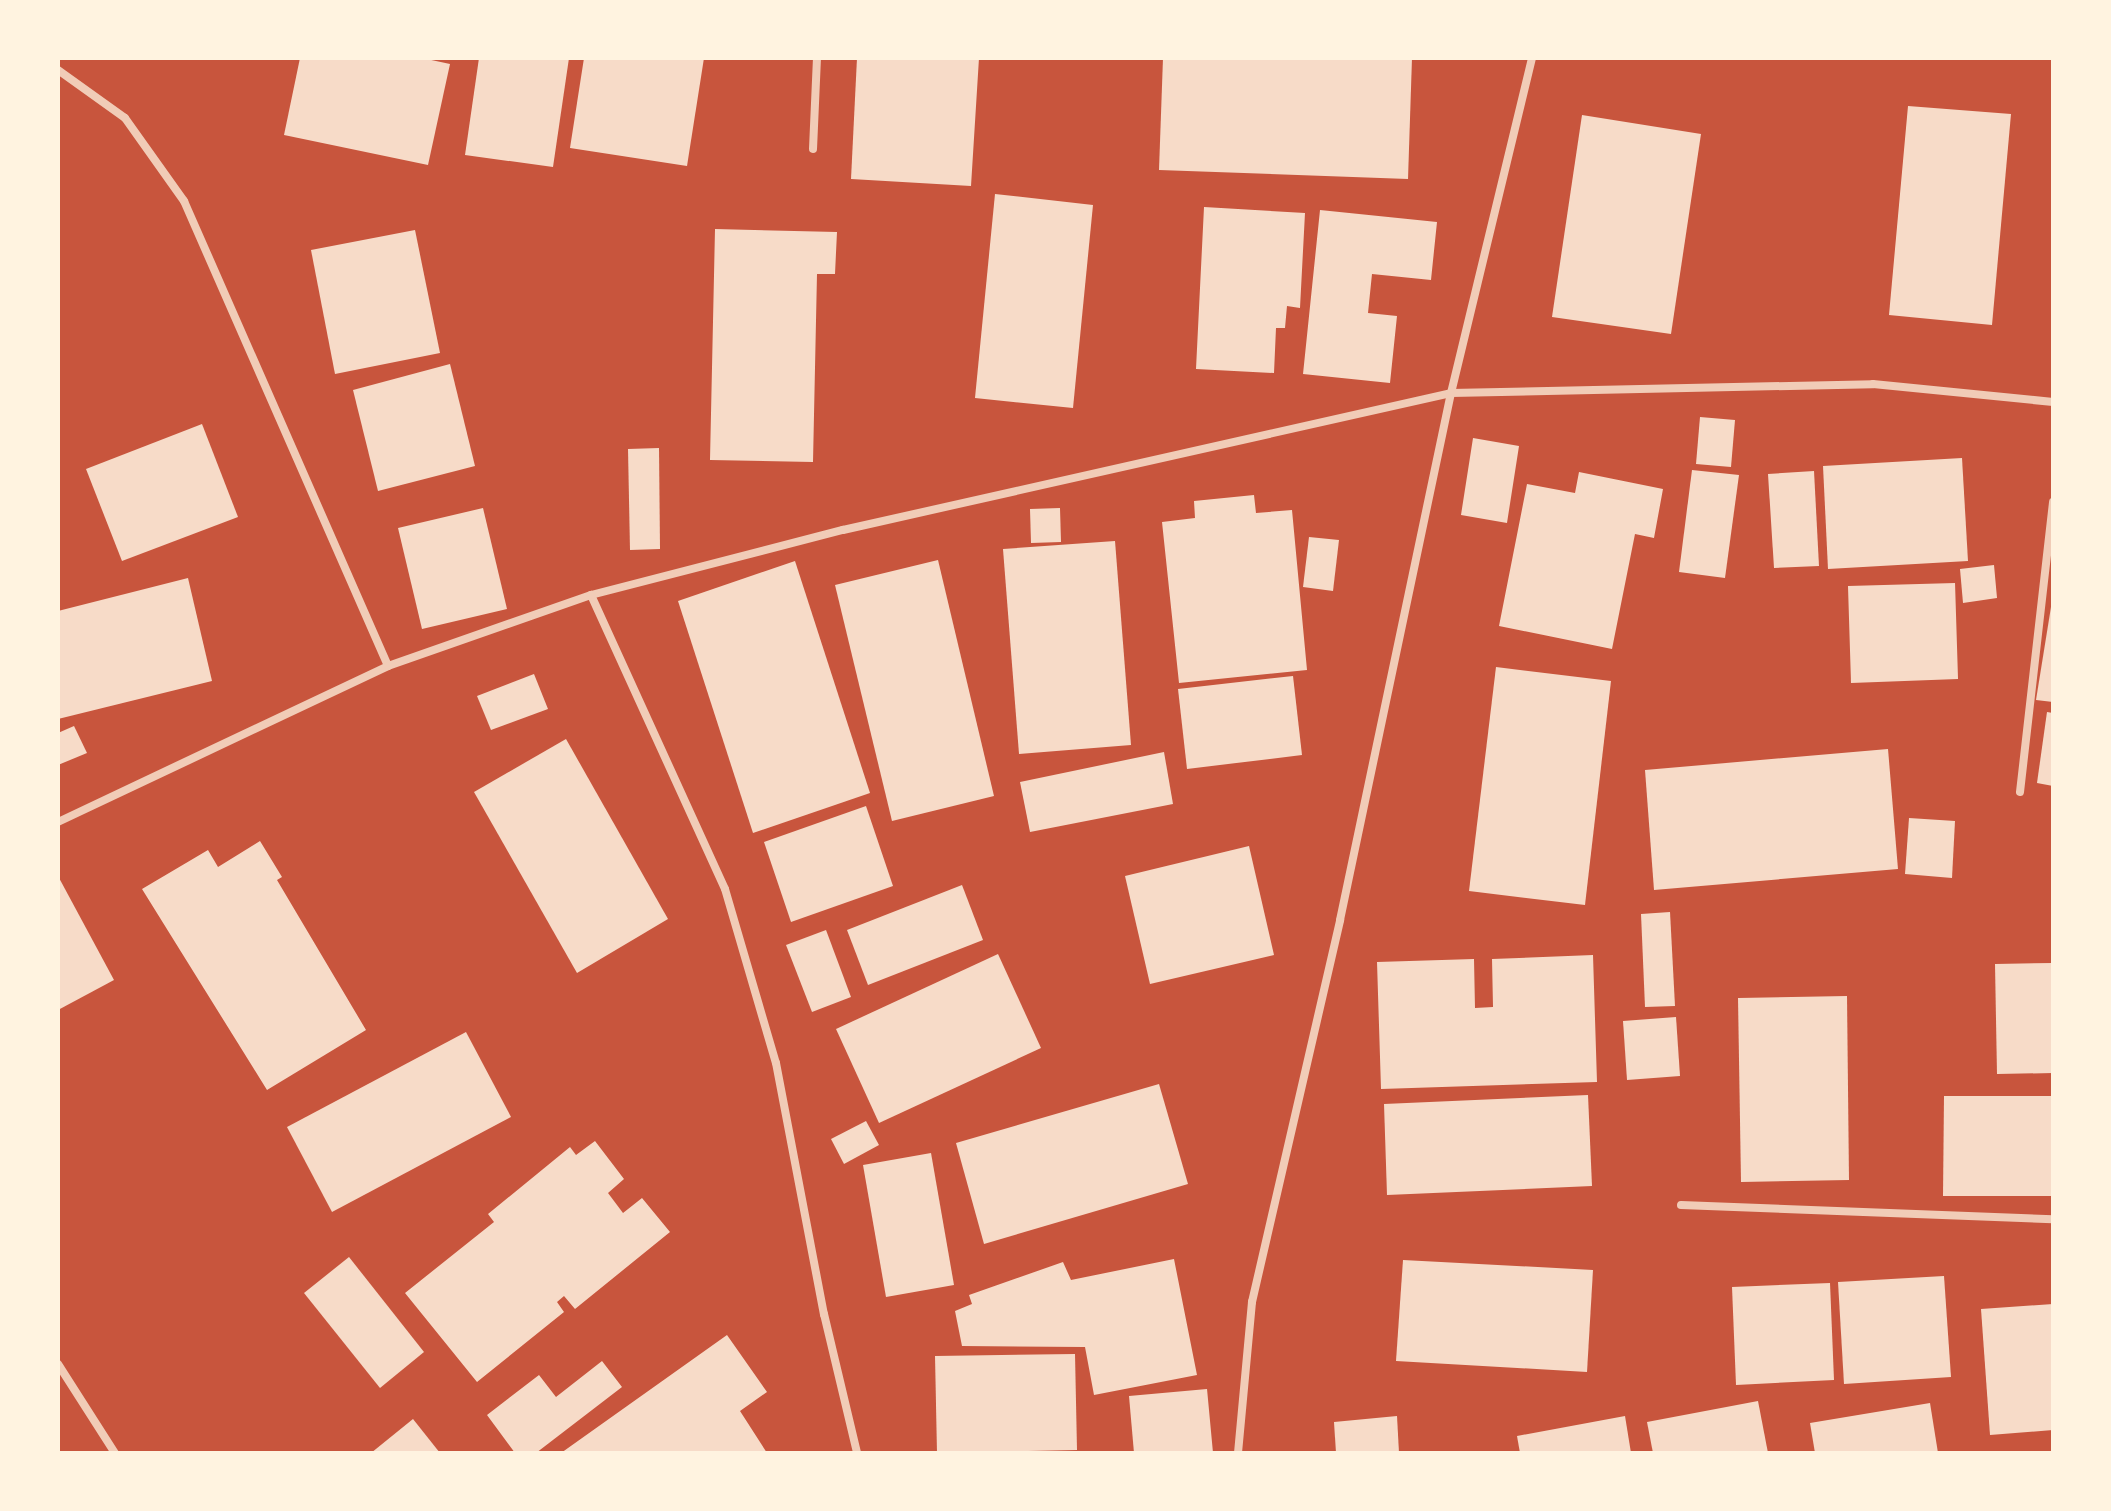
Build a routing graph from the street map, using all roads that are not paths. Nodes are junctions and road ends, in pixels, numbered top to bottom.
1 (817, 58) edge
2 (1532, 58) edge
3 (58, 70) edge
4 (813, 149) dead end
5 (1451, 393) junction
6 (2053, 402) edge
7 (2053, 502) edge
8 (591, 595) junction
9 (388, 666) junction
10 (2020, 792) dead end
11 (58, 822) edge
12 (1681, 1205) dead end
13 (2053, 1219) edge
14 (58, 1364) edge
15 (115, 1453) edge
16 (857, 1453) edge
17 (1238, 1453) edge

1 - 4 street
2 - 5 street
3 - 9 street
5 - 6 street
5 - 8 street
5 - 17 street
7 - 10 street
8 - 9 street
8 - 16 street
9 - 11 street
12 - 13 street
14 - 15 street

